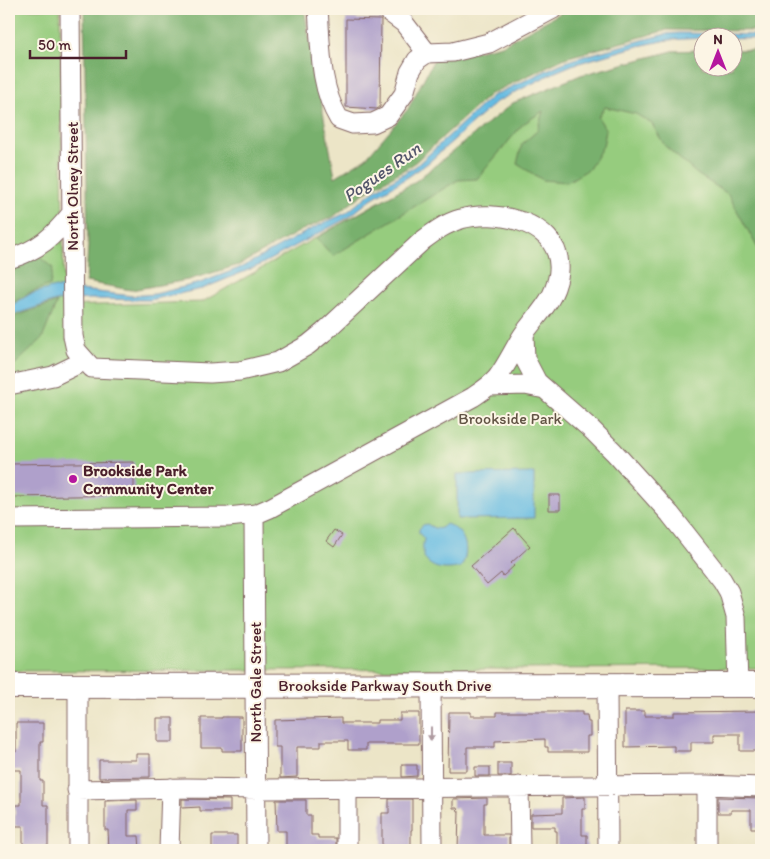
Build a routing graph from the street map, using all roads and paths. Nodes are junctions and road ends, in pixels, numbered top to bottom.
1 (70, 9) edge
2 (318, 9) edge
3 (385, 9) edge
4 (553, 9) edge
5 (427, 53) junction
6 (72, 213) junction
7 (9, 259) edge
8 (524, 334) junction
9 (84, 361) junction
10 (9, 385) edge
11 (489, 386) junction
12 (545, 389) junction
13 (254, 514) junction
14 (9, 519) edge
15 (431, 685) junction
16 (607, 685) junction
17 (750, 685) edge
18 (9, 686) edge
19 (78, 686) junction
20 (255, 686) junction
21 (608, 785) junction
22 (707, 785) junction
23 (519, 786) junction
24 (432, 787) junction
25 (761, 787) edge
26 (171, 788) junction
27 (347, 788) junction
28 (256, 789) junction
29 (77, 790) junction
30 (78, 850) edge
31 (169, 850) edge
32 (256, 850) edge
33 (347, 850) edge
34 (432, 850) edge
35 (520, 850) edge
36 (608, 850) edge
37 (707, 850) edge

1 - 6 street, North Olney Street
2 - 5 street
3 - 5 street
4 - 5 street
6 - 7 street
6 - 9 street, North Olney Street
8 - 9 street
8 - 11 street
8 - 12 street
9 - 10 street
11 - 12 street
11 - 13 street
12 - 17 street
13 - 14 street
13 - 20 street, North Gale Street
15 - 16 main road, Brookside Parkway South Drive
15 - 20 main road, Brookside Parkway South Drive
15 -> 24 street
16 - 17 main road, Brookside Parkway South Drive
16 - 21 street
18 - 19 main road, Brookside Parkway South Drive
19 - 20 main road, Brookside Parkway South Drive
19 - 29 street
20 - 28 street, North Gale Street
21 - 22 street
21 - 23 street
21 - 36 street
22 - 25 street
22 - 37 street
23 - 24 street
23 - 35 street
24 - 27 street
24 - 34 street
26 - 28 street
26 - 29 street
26 - 31 street
27 - 28 street
27 - 33 street
28 - 32 street, North Gale Street
29 - 30 street

